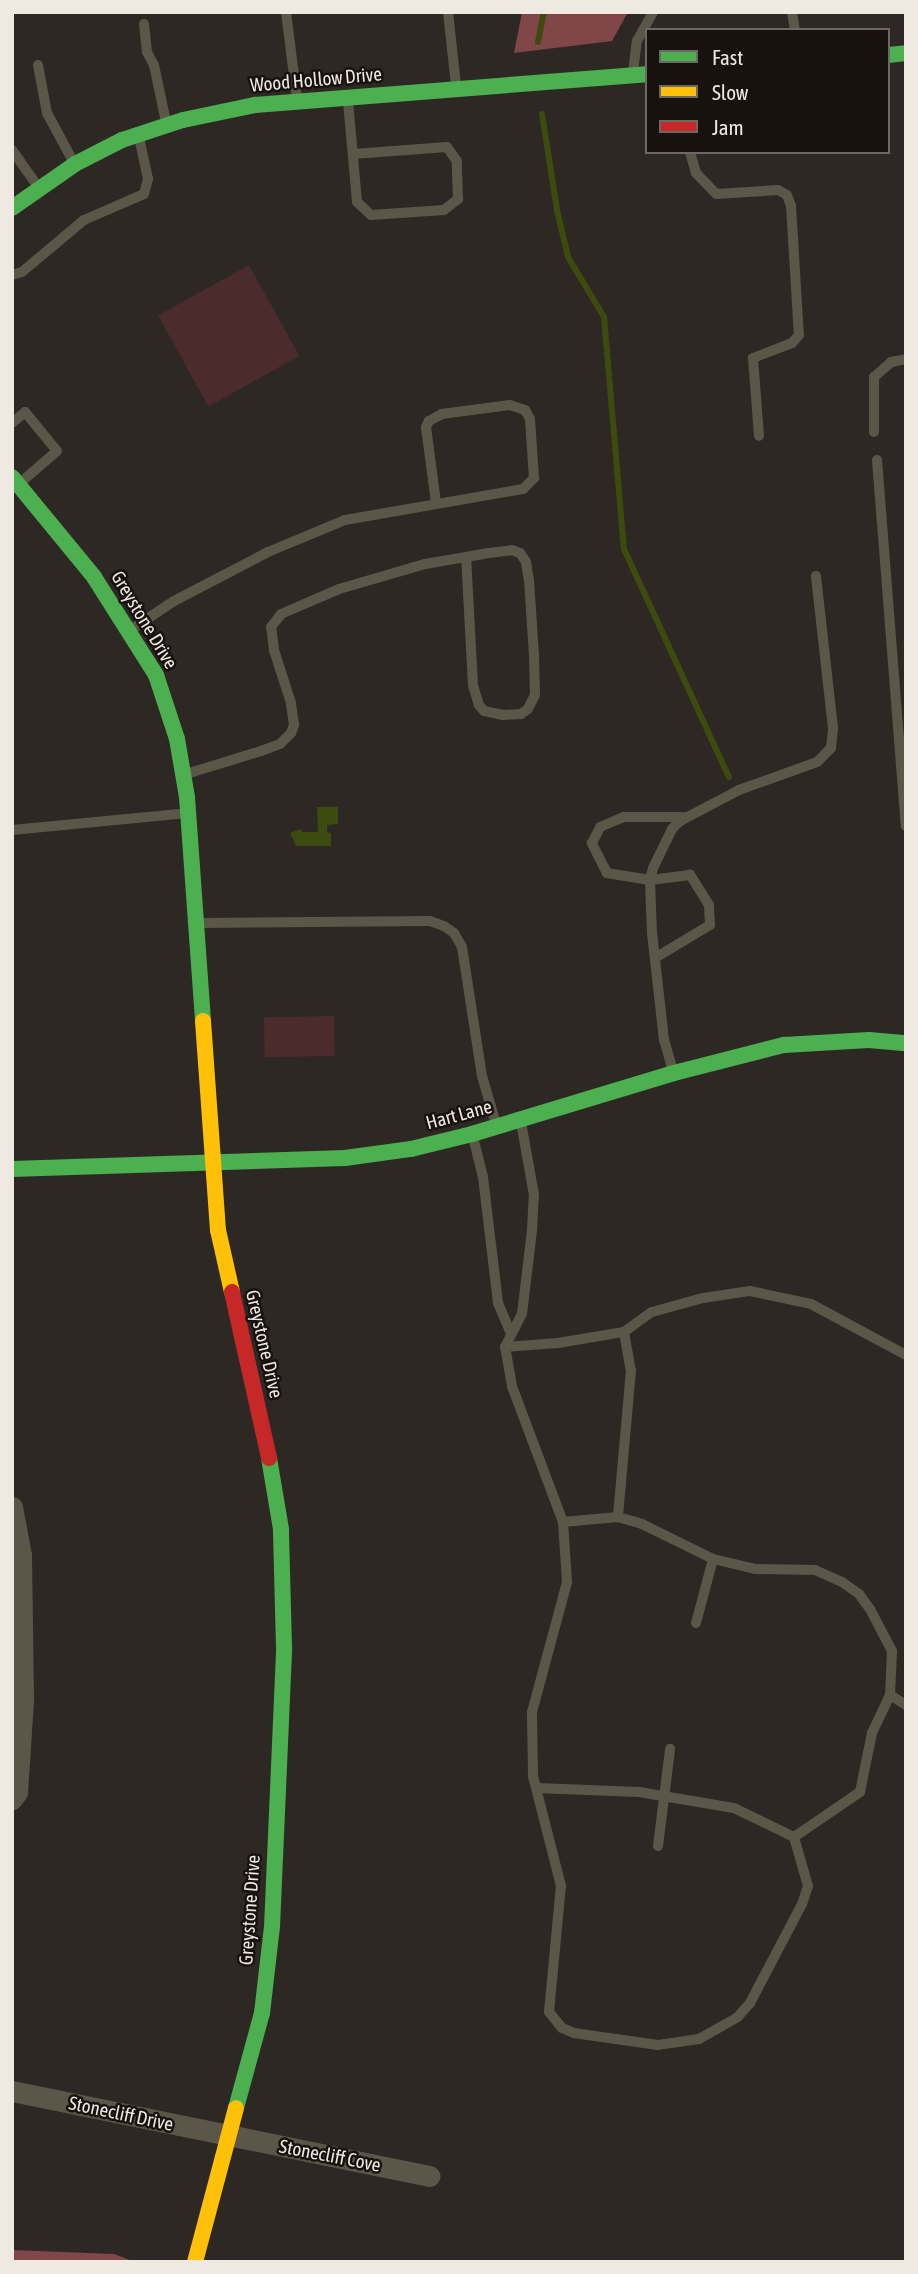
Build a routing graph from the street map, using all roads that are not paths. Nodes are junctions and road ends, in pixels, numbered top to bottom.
1 (286, 12) edge
2 (448, 12) edge
3 (653, 12) edge
4 (144, 24) dead end
5 (38, 65) dead end
6 (640, 74) edge
7 (456, 89) junction
8 (348, 98) junction
9 (298, 102) junction
10 (166, 125) junction
11 (139, 134) junction
12 (12, 150) edge
13 (353, 154) junction
14 (691, 154) edge
15 (75, 164) junction
16 (39, 188) junction
17 (12, 208) edge
18 (12, 275) edge
19 (906, 359) edge
20 (12, 423) edge
21 (874, 432) dead end
22 (759, 436) dead end
23 (877, 460) dead end
24 (15, 481) edge
25 (436, 503) junction
26 (466, 557) junction
27 (816, 576) dead end
28 (130, 630) junction
29 (901, 687) edge
30 (183, 775) junction
31 (189, 813) junction
32 (685, 817) junction
33 (906, 825) edge
34 (12, 830) edge
35 (650, 880) junction
36 (197, 923) junction
37 (655, 958) junction
38 (906, 1043) edge
39 (674, 1073) junction
40 (521, 1119) junction
41 (497, 1126) junction
42 (472, 1134) junction
43 (214, 1161) junction
44 (12, 1169) edge
45 (625, 1332) junction
46 (511, 1334) junction
47 (505, 1347) junction
48 (906, 1354) edge
49 (12, 1507) edge
50 (618, 1517) junction
51 (563, 1522) junction
52 (713, 1559) junction
53 (696, 1623) dead end
54 (890, 1695) junction
55 (906, 1705) edge
56 (670, 1749) dead end
57 (536, 1788) junction
58 (665, 1796) junction
59 (12, 1799) edge
60 (794, 1837) junction
61 (658, 1846) dead end
62 (12, 2091) edge
63 (230, 2136) junction
64 (429, 2176) dead end
65 (195, 2262) edge

1 - 9 lane
2 - 7 lane
3 - 6 lane
4 - 10 lane
5 - 15 lane
6 - 7 street, Wood Hollow Drive
7 - 8 street, Wood Hollow Drive
8 - 9 street, Wood Hollow Drive
8 - 13 lane
9 - 10 street, Wood Hollow Drive
10 - 11 street, Wood Hollow Drive
11 - 15 street, Wood Hollow Drive
11 - 18 lane
12 - 16 lane
13 - 13 lane
14 - 22 lane
15 - 16 street, Wood Hollow Drive
16 - 17 street, Wood Hollow Drive
19 - 21 lane
20 - 24 lane
23 - 29 lane
24 - 28 street, Greystone Drive
25 - 25 lane
25 - 28 lane
26 - 26 lane
26 - 30 lane
27 - 32 lane
28 - 30 street, Greystone Drive
29 - 33 lane
30 - 31 street, Greystone Drive
31 - 34 lane
31 - 36 street, Greystone Drive
32 - 35 lane
32 - 35 lane
35 - 37 lane
35 - 37 lane
36 - 41 lane
36 - 43 street, Greystone Drive
37 - 39 lane
38 - 39 street, Hart Lane
39 - 40 street, Hart Lane
40 - 41 street, Hart Lane
40 - 46 lane
41 - 42 street, Hart Lane
42 - 43 street, Hart Lane
42 - 46 lane
43 - 44 street, Hart Lane
43 - 63 street, Greystone Drive
45 - 47 lane
45 - 48 lane
45 - 50 lane
46 - 47 lane
47 - 51 lane
49 - 59 street
50 - 51 lane
50 - 52 lane
51 - 57 lane
52 - 53 lane
52 - 54 lane
54 - 55 lane
54 - 60 lane
56 - 58 lane
57 - 58 lane
57 - 60 lane
58 - 60 lane
58 - 61 lane
62 - 63 street, Stonecliff Drive
63 - 64 street, Stonecliff Cove
63 - 65 street, Greystone Drive

